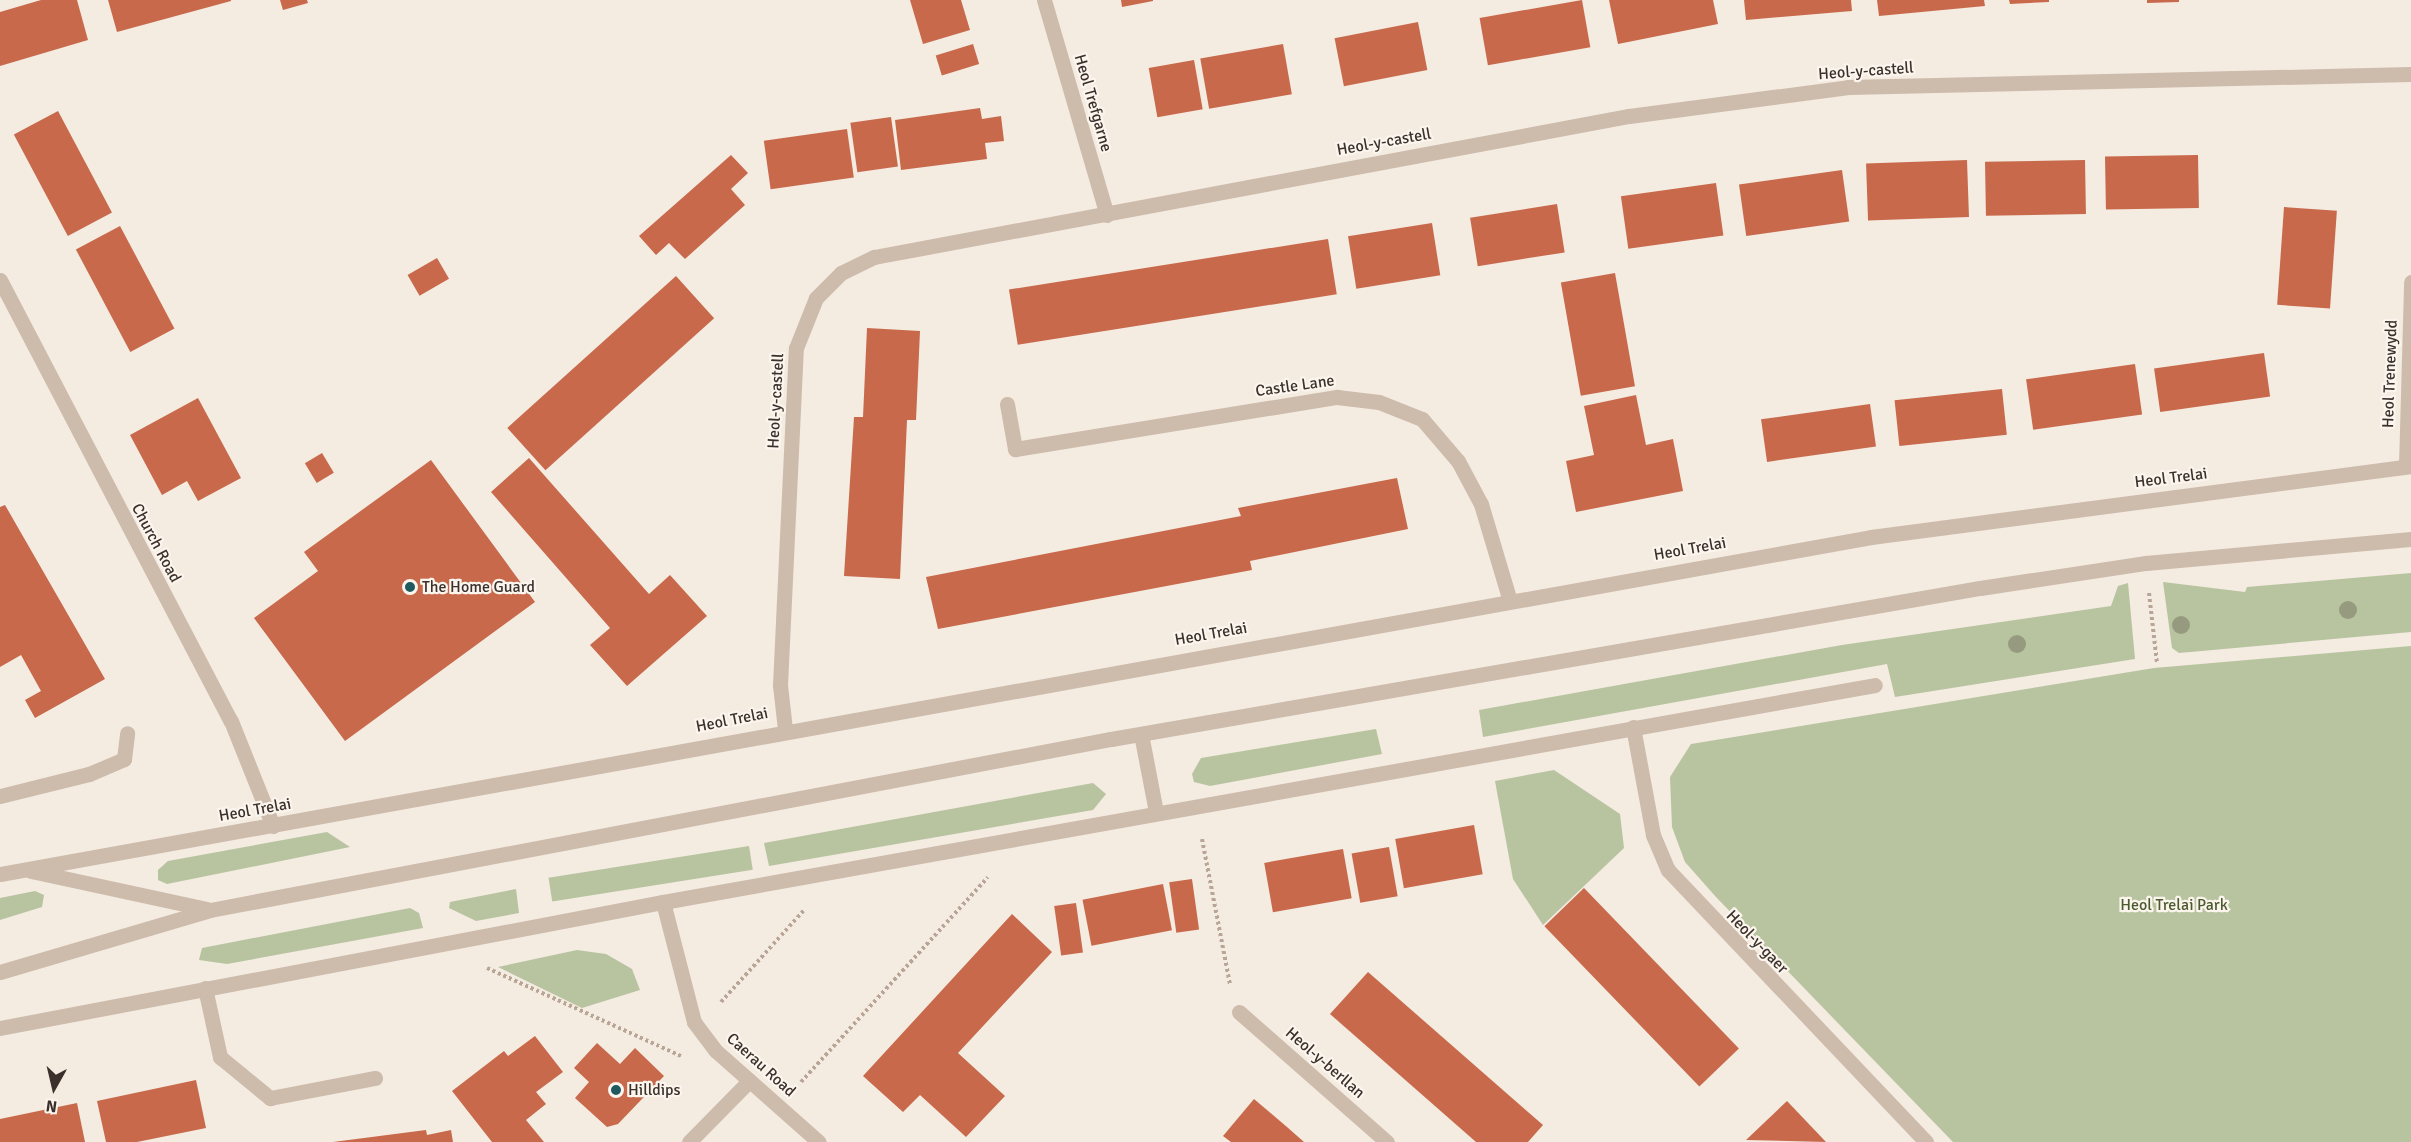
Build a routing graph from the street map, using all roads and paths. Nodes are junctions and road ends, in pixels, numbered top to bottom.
1 (1044, 0) edge
2 (2411, 74) edge
3 (1107, 215) junction
4 (0, 280) edge
5 (2411, 282) edge
6 (1007, 404) dead end
7 (2408, 466) edge
8 (2411, 538) edge
9 (1509, 598) junction
10 (1875, 685) dead end
11 (1633, 727) junction
12 (785, 729) junction
13 (127, 732) dead end
14 (1141, 734) junction
15 (0, 796) edge
16 (1196, 806) junction
17 (1156, 812) junction
18 (273, 826) junction
19 (1013, 839) junction
20 (22, 869) junction
21 (0, 874) edge
22 (800, 877) junction
23 (663, 902) junction
24 (210, 910) junction
25 (462, 941) junction
26 (0, 972) edge
27 (205, 988) junction
28 (692, 1011) junction
29 (1239, 1012) joint
30 (0, 1028) edge
31 (716, 1051) junction
32 (375, 1078) dead end
33 (749, 1081) junction
34 (780, 1105) junction
35 (688, 1142) edge
36 (819, 1142) edge
37 (1387, 1142) edge
38 (1926, 1142) edge

1 - 3 street, Heol Trefgarne
2 - 3 street, Heol-y-castell
3 - 12 street, Heol-y-castell
4 - 18 street, Church Road
5 - 7 street, Heol Trenewydd
6 - 9 street, Castle Lane
7 - 9 street, Heol Trelai
8 - 14 street, Heol Trelai
9 - 12 street, Heol Trelai
10 - 11 street
11 - 16 street
11 - 38 street, Heol-y-gaer
12 - 18 street, Heol Trelai
13 - 15 street
14 - 17 street
14 - 24 street, Heol Trelai
16 - 17 street
16 - 29 path
17 - 19 street
18 - 20 street, Heol Trelai
19 - 22 street
19 - 34 path
20 - 21 street, Heol Trelai
20 - 24 street, Heol Trelai
22 - 23 street
22 - 28 path
23 - 25 street
23 - 28 street, Caerau Road
24 - 26 street, Heol Trelai
25 - 27 street
25 - 31 path
27 - 30 street
27 - 32 street
28 - 31 street, Caerau Road
29 - 37 street, Heol-y-berllan
31 - 33 street, Caerau Road
33 - 34 street, Caerau Road
33 - 35 street
34 - 36 street, Caerau Road

